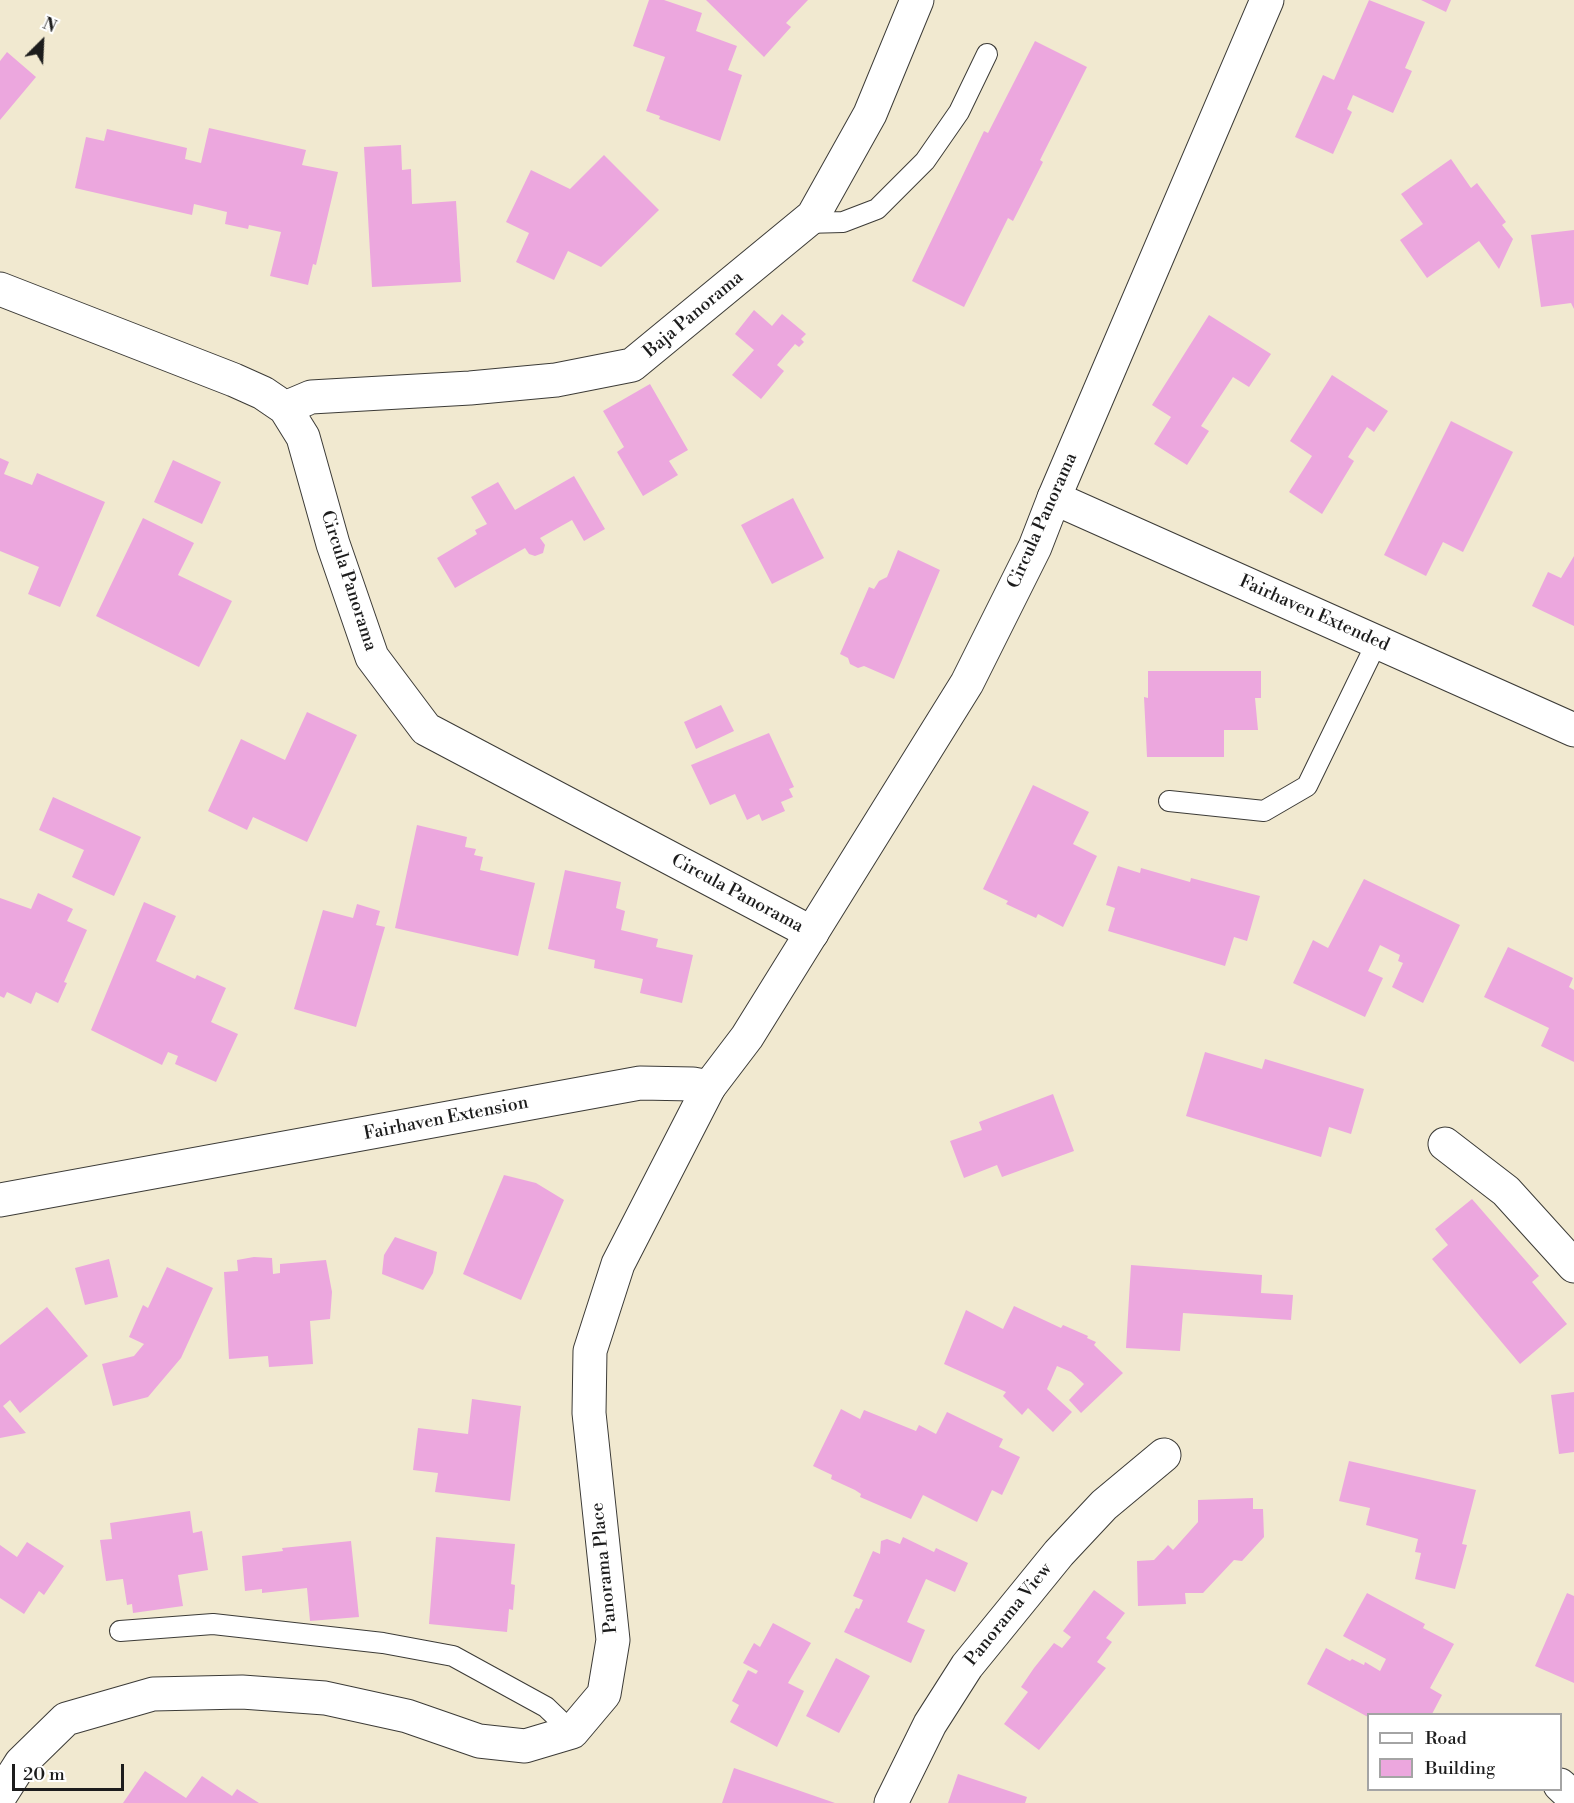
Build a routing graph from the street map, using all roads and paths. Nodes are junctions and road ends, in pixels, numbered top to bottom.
1 (917, 0) edge
2 (1267, 0) edge
3 (987, 54) dead end
4 (805, 223) junction
5 (0, 289) edge
6 (285, 408) junction
7 (1054, 498) junction
8 (1377, 642) junction
9 (1574, 730) edge
10 (1169, 801) dead end
11 (812, 933) junction
12 (709, 1087) junction
13 (1445, 1144) dead end
14 (0, 1200) edge
15 (1574, 1266) edge
16 (1164, 1455) dead end
17 (120, 1631) dead end
18 (572, 1732) junction
19 (1562, 1787) edge
20 (0, 1796) edge
21 (1574, 1798) edge
22 (891, 1803) edge

1 - 4 street, Baja Panorama
2 - 7 street, Circula Panorama
3 - 4 lane
4 - 6 street, Baja Panorama
5 - 6 street, Circula Panorama
6 - 11 street, Circula Panorama
7 - 8 street, Fairhaven Extended
7 - 11 street, Circula Panorama
8 - 9 street, Fairhaven Extended
8 - 10 lane
11 - 12 street
12 - 14 street, Fairhaven Extension
12 - 18 street, Panorama Place
13 - 15 street
16 - 22 street, Panorama View
17 - 18 lane
18 - 20 street
19 - 21 street

